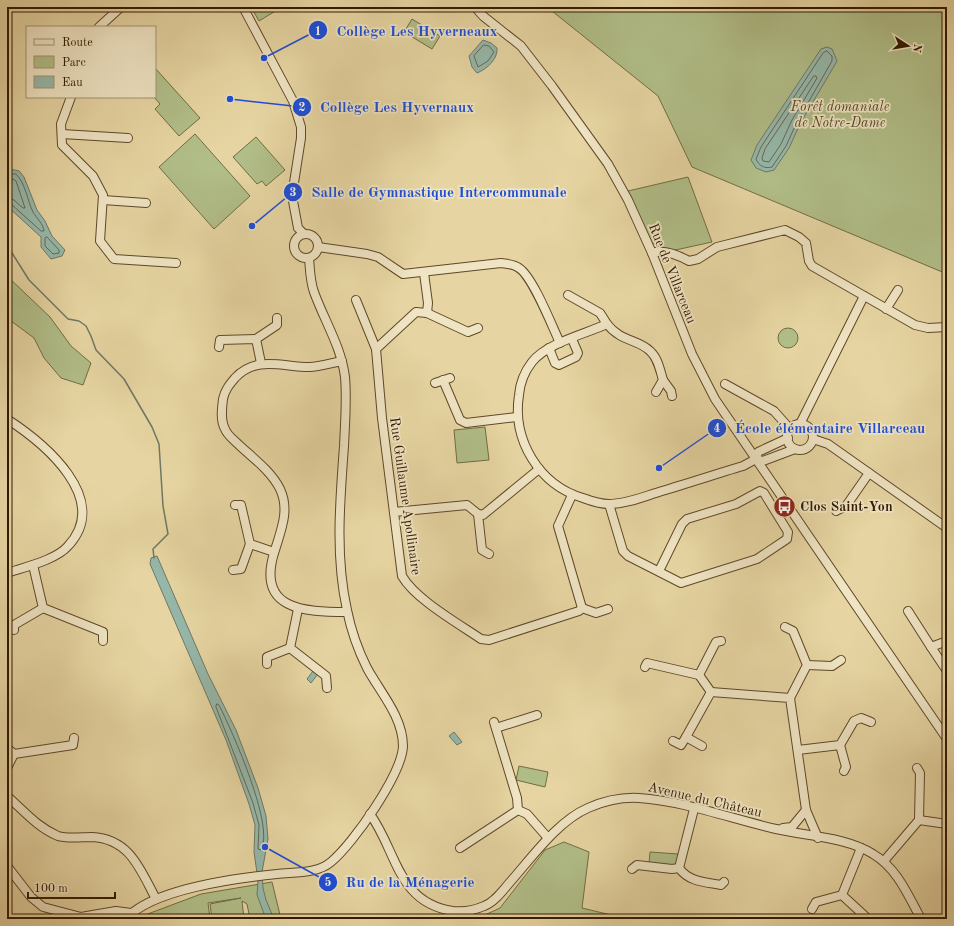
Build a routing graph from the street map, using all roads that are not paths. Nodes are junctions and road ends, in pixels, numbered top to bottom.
1 (121, 7) edge
2 (243, 7) edge
3 (475, 7) edge
4 (100, 26) edge
5 (71, 98) edge
6 (62, 134) junction
7 (128, 138) dead end
8 (103, 200) junction
9 (146, 203) dead end
10 (304, 234) junction
11 (318, 247) junction
12 (652, 253) junction
13 (309, 258) junction
14 (176, 263) dead end
15 (424, 273) junction
16 (898, 290) dead end
17 (568, 295) dead end
18 (864, 296) junction
19 (356, 300) dead end
20 (886, 309) junction
21 (427, 313) junction
22 (276, 318) dead end
23 (607, 324) junction
24 (947, 327) edge
25 (478, 328) dead end
26 (256, 339) junction
27 (572, 339) junction
28 (560, 343) junction
29 (219, 347) dead end
30 (549, 348) junction
31 (376, 349) junction
32 (342, 361) junction
33 (261, 363) junction
34 (443, 380) dead end
35 (663, 380) junction
36 (725, 384) dead end
37 (656, 392) dead end
38 (672, 396) dead end
39 (517, 417) junction
40 (7, 419) edge
41 (800, 424) junction
42 (790, 429) junction
43 (788, 438) junction
44 (813, 439) junction
45 (795, 449) junction
46 (756, 459) junction
47 (539, 469) junction
48 (869, 472) junction
49 (572, 495) junction
50 (609, 504) junction
51 (235, 505) dead end
52 (836, 510) dead end
53 (394, 512) junction
54 (478, 514) junction
55 (947, 528) edge
56 (250, 544) junction
57 (274, 552) junction
58 (489, 554) dead end
59 (33, 565) junction
60 (233, 570) dead end
61 (658, 571) junction
62 (7, 573) edge
63 (43, 608) junction
64 (582, 608) junction
65 (298, 609) junction
66 (608, 609) dead end
67 (908, 611) dead end
68 (347, 612) junction
69 (785, 627) dead end
70 (14, 630) dead end
71 (103, 641) dead end
72 (721, 641) dead end
73 (947, 641) edge
74 (931, 647) junction
75 (290, 648) junction
76 (841, 660) dead end
77 (268, 664) dead end
78 (807, 665) junction
79 (645, 667) dead end
80 (947, 671) edge
81 (699, 675) junction
82 (327, 688) dead end
83 (711, 692) junction
84 (790, 698) junction
85 (537, 715) dead end
86 (871, 722) dead end
87 (686, 737) junction
88 (74, 738) dead end
89 (947, 739) edge
90 (673, 741) dead end
91 (840, 745) junction
92 (702, 746) dead end
93 (7, 748) edge
94 (798, 750) junction
95 (14, 754) junction
96 (7, 768) edge
97 (916, 768) dead end
98 (844, 771) dead end
99 (7, 796) edge
100 (694, 808) junction
101 (518, 810) junction
102 (806, 810) junction
103 (370, 814) junction
104 (919, 820) junction
105 (947, 824) edge
106 (776, 829) junction
107 (548, 838) junction
108 (818, 838) junction
109 (460, 848) dead end
110 (861, 848) junction
111 (884, 861) junction
112 (7, 866) edge
113 (679, 868) junction
114 (632, 869) dead end
115 (724, 882) dead end
116 (842, 895) junction
117 (156, 899) junction
118 (812, 909) dead end
119 (128, 916) edge
120 (82, 918) edge
121 (868, 919) edge
122 (921, 919) edge

1 - 4 street
2 - 10 street
3 - 12 street, Rue de Villarceau
5 - 6 street
6 - 7 street
6 - 8 street
8 - 9 street
8 - 14 street
10 - 11 street
10 - 13 street
11 - 13 street
11 - 15 street
12 - 18 street
12 - 46 street, Rue de Villarceau
13 - 32 street
15 - 21 street
15 - 28 street
16 - 20 street
17 - 23 street
18 - 20 street
18 - 41 street
19 - 31 street, Rue Guillaume Apollinaire
20 - 24 street
21 - 25 street
21 - 31 street
22 - 26 street
23 - 27 street
23 - 35 street
26 - 29 street
26 - 33 street
27 - 28 street
27 - 30 street
28 - 30 street
30 - 39 street
31 - 53 street, Rue Guillaume Apollinaire
32 - 33 street
32 - 68 street
33 - 57 street
34 - 39 street
35 - 37 street
35 - 38 street
36 - 42 street
39 - 47 street
40 - 59 street
41 - 42 street
41 - 44 street
42 - 43 street
43 - 45 street
43 - 46 street
44 - 45 street
44 - 48 street
45 - 46 street
46 - 50 street
46 - 89 street, Rue de Villarceau
47 - 49 street
47 - 54 street
48 - 52 street
48 - 55 street
49 - 50 street
49 - 64 street
50 - 61 street
51 - 56 street
53 - 54 street
53 - 64 street, Rue Guillaume Apollinaire
54 - 58 street
56 - 57 street
56 - 60 street
57 - 65 street
59 - 62 street
59 - 63 street
61 - 61 street
63 - 70 street
63 - 71 street
64 - 66 street
65 - 68 street
65 - 75 street
67 - 74 street
68 - 103 street
69 - 78 street
72 - 81 street
73 - 74 street
74 - 80 street
75 - 77 street
75 - 82 street
76 - 78 street
78 - 84 street
79 - 81 street
81 - 83 street
83 - 84 street
83 - 87 street
84 - 94 street
85 - 101 street
86 - 91 street
87 - 90 street
87 - 92 street
88 - 95 street
91 - 94 street
91 - 98 street
93 - 95 street
94 - 102 street
95 - 96 street
97 - 104 street
99 - 117 street
100 - 106 street, Avenue du Château
100 - 107 street, Avenue du Château
100 - 113 street
101 - 107 street
101 - 109 street
102 - 106 street
102 - 108 street
103 - 107 street, Avenue du Château
103 - 117 street
104 - 105 street
104 - 111 street
106 - 108 street, Avenue du Château
108 - 110 street, Avenue du Château
110 - 111 street, Avenue du Château
110 - 116 street
111 - 122 street, Avenue du Château
112 - 120 street
113 - 114 street
113 - 115 street
116 - 118 street
116 - 121 street
117 - 119 street
119 - 120 street

